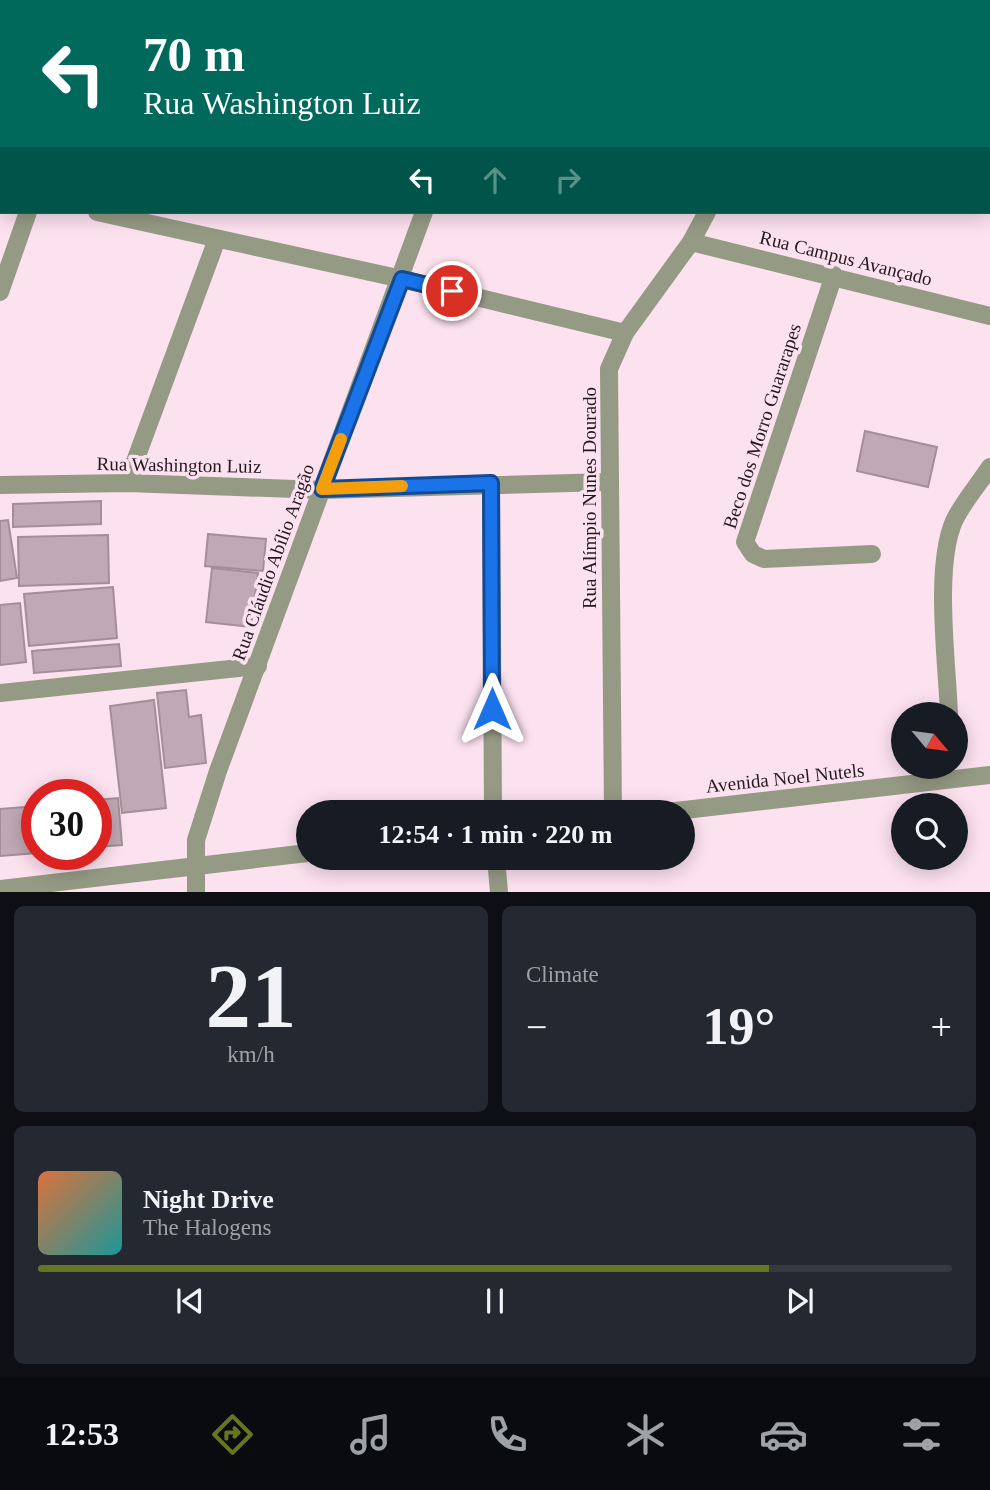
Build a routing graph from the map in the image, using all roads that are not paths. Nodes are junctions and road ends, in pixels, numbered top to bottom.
1 (27, 214) edge
2 (106, 214) edge
3 (423, 214) edge
4 (706, 214) edge
5 (217, 239) junction
6 (691, 242) junction
7 (834, 275) junction
8 (402, 279) junction
9 (0, 292) edge
10 (990, 316) edge
11 (625, 333) junction
12 (990, 467) edge
13 (609, 482) junction
14 (127, 483) junction
15 (491, 483) junction
16 (0, 485) edge
17 (322, 489) junction
18 (872, 554) dead end
19 (258, 666) junction
20 (0, 693) edge
21 (949, 702) edge
22 (968, 774) edge
23 (990, 775) edge
24 (907, 779) edge
25 (493, 800) edge
26 (613, 800) edge
27 (695, 808) edge
28 (296, 854) edge
29 (194, 864) junction
30 (497, 870) edge
31 (0, 889) edge
32 (196, 891) edge
33 (499, 891) edge

1 - 9 street
2 - 5 street
3 - 8 street, Rua Cláudio Abílio Aragão
4 - 6 street, Rua Alímpio Nunes Dourado
5 - 8 street
5 - 14 street
6 - 7 street, Rua Campus Avançado
6 - 11 street, Rua Alímpio Nunes Dourado
7 - 10 street, Rua Campus Avançado
7 - 18 street, Beco dos Morro Guararapes
8 - 11 street
8 - 17 street, Rua Cláudio Abílio Aragão
11 - 13 street, Rua Alímpio Nunes Dourado
12 - 21 street
13 - 15 street, Rua Washington Luiz
13 - 26 street, Rua Alímpio Nunes Dourado
14 - 16 street, Rua Washington Luiz
14 - 17 street, Rua Washington Luiz
15 - 17 street, Rua Washington Luiz
15 - 25 street
17 - 19 street, Rua Cláudio Abílio Aragão
19 - 20 street
19 - 29 street, Rua Cláudio Abílio Aragão
22 - 23 street, Avenida Noel Nutels
24 - 27 street, Avenida Noel Nutels
28 - 29 street
29 - 31 street
29 - 32 street, Rua Cláudio Abílio Aragão
30 - 33 street

